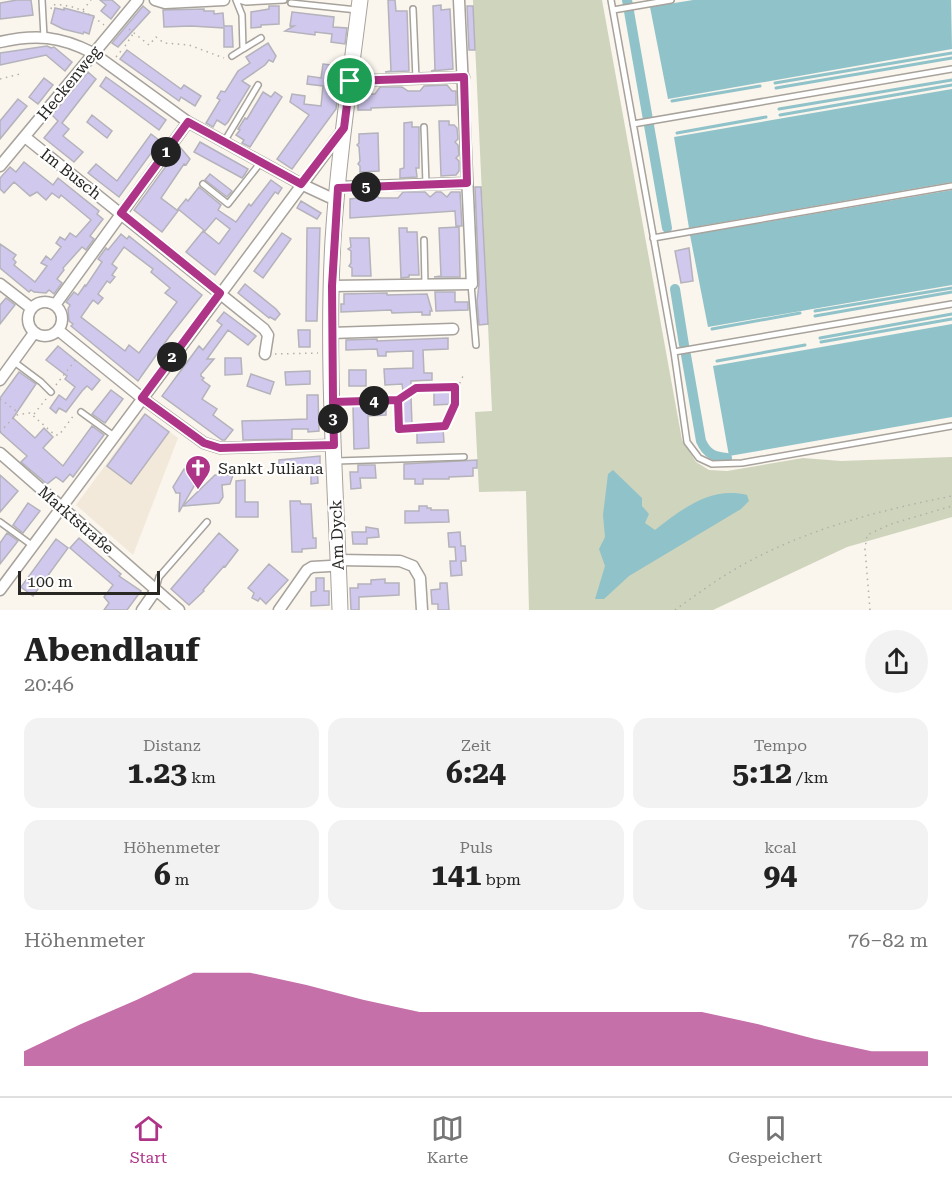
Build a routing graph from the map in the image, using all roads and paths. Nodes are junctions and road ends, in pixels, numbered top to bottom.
1 (42, 0) edge
2 (90, 0) edge
3 (138, 0) edge
4 (155, 0) edge
5 (224, 0) edge
6 (237, 0) edge
7 (284, 0) edge
8 (459, 0) edge
9 (611, 0) edge
10 (670, 0) edge
11 (291, 3) dead end
12 (359, 5) edge
13 (413, 9) dead end
14 (82, 10) junction
15 (613, 10) junction
16 (43, 20) junction
17 (128, 29) dead end
18 (111, 31) junction
19 (134, 34) junction
20 (44, 37) junction
21 (261, 38) dead end
22 (0, 42) edge
23 (124, 46) dead end
24 (243, 49) junction
25 (93, 53) junction
26 (232, 56) joint
27 (952, 69) edge
28 (20, 74) dead end
29 (464, 77) junction
30 (0, 79) edge
31 (416, 79) junction
32 (350, 81) junction
33 (258, 86) dead end
34 (188, 122) junction
35 (633, 124) junction
36 (424, 127) dead end
37 (344, 128) junction
38 (25, 137) junction
39 (224, 142) junction
40 (261, 162) junction
41 (0, 166) edge
42 (467, 183) junction
43 (203, 184) dead end
44 (301, 184) junction
45 (426, 184) junction
46 (952, 186) edge
47 (338, 193) junction
48 (121, 213) junction
49 (653, 238) junction
50 (424, 240) dead end
51 (0, 284) edge
52 (471, 284) junction
53 (425, 285) junction
54 (332, 286) junction
55 (220, 293) junction
56 (952, 304) edge
57 (55, 305) junction
58 (31, 308) junction
59 (453, 329) dead end
60 (57, 330) junction
61 (34, 333) junction
62 (331, 333) junction
63 (476, 345) dead end
64 (83, 350) junction
65 (674, 352) junction
66 (331, 353) junction
67 (266, 354) joint
68 (13, 362) junction
69 (463, 376) dead end
70 (0, 380) edge
71 (455, 387) junction
72 (430, 388) joint
73 (51, 392) junction
74 (142, 398) junction
75 (0, 399) edge
76 (398, 400) junction
77 (333, 402) junction
78 (81, 412) joint
79 (19, 413) junction
80 (33, 415) junction
81 (952, 426) edge
82 (399, 429) joint
83 (0, 432) edge
84 (114, 436) junction
85 (334, 445) junction
86 (0, 453) edge
87 (464, 457) dead end
88 (335, 461) junction
89 (952, 496) edge
90 (952, 506) edge
91 (62, 507) junction
92 (0, 522) edge
93 (207, 522) dead end
94 (33, 546) junction
95 (334, 563) junction
96 (0, 590) edge
97 (156, 590) junction
98 (141, 610) edge
99 (179, 610) edge
100 (279, 610) edge
101 (340, 610) edge
102 (422, 610) edge
103 (675, 610) edge
104 (870, 610) edge

1 - 16 lane
2 - 14 path
3 - 18 street, Heckenweg
4 - 5 street
6 - 7 lane
6 - 24 lane
8 - 29 street
9 - 15 lane
10 - 15 lane
11 - 12 lane, Am Dyck
12 - 32 main road, Am Dyck
13 - 31 lane
14 - 16 path
14 - 18 path
15 - 35 lane
16 - 20 lane
17 - 19 path
18 - 25 street, Heckenweg
19 - 23 path
19 - 26 path
20 - 22 street
20 - 25 street
21 - 24 lane
24 - 26 lane
25 - 34 street
25 - 38 street, Heckenweg
27 - 35 lane
28 - 30 path
29 - 31 street
29 - 42 street
31 - 32 street
32 - 37 main road, Am Dyck
33 - 39 lane
34 - 39 street
34 - 48 street
35 - 49 lane
36 - 45 lane
37 - 44 street
37 - 47 main road, Am Dyck
38 - 41 street, Heckenweg
38 - 48 street, Im Busch
39 - 40 street
40 - 43 lane
40 - 44 street
42 - 45 street
42 - 52 street
44 - 47 street
44 - 55 street
45 - 47 street
46 - 49 lane
47 - 54 main road, Am Dyck
48 - 55 street, Im Busch
48 - 57 street
49 - 65 lane
50 - 53 lane
51 - 58 street
52 - 53 street
52 - 63 lane
53 - 54 street
54 - 62 main road, Am Dyck
55 - 67 street, Im Busch
55 - 74 street
56 - 65 lane
57 - 58 street
57 - 60 street
58 - 61 street
59 - 62 street
60 - 61 street
60 - 64 street
61 - 68 street
62 - 66 main road, Am Dyck
64 - 73 path
64 - 74 street
65 - 81 lane
66 - 67 path
66 - 77 main road, Am Dyck
68 - 70 street
68 - 73 lane
69 - 71 path
71 - 72 path
71 - 82 path
72 - 76 lane
73 - 80 path
74 - 84 street
74 - 85 street
75 - 79 path
76 - 77 lane
76 - 82 lane
77 - 85 main road, Am Dyck
78 - 80 path
78 - 84 lane
79 - 80 path
79 - 83 path
84 - 91 street
85 - 88 main road, Am Dyck
86 - 91 street, Marktstraße
87 - 88 lane
88 - 95 main road, Am Dyck
89 - 103 path
90 - 104 path
91 - 94 street
91 - 97 street, Marktstraße
92 - 94 lane
93 - 97 lane
94 - 96 street
95 - 100 street
95 - 101 main road, Am Dyck
95 - 102 street
97 - 98 street
97 - 99 street, Marktstraße

